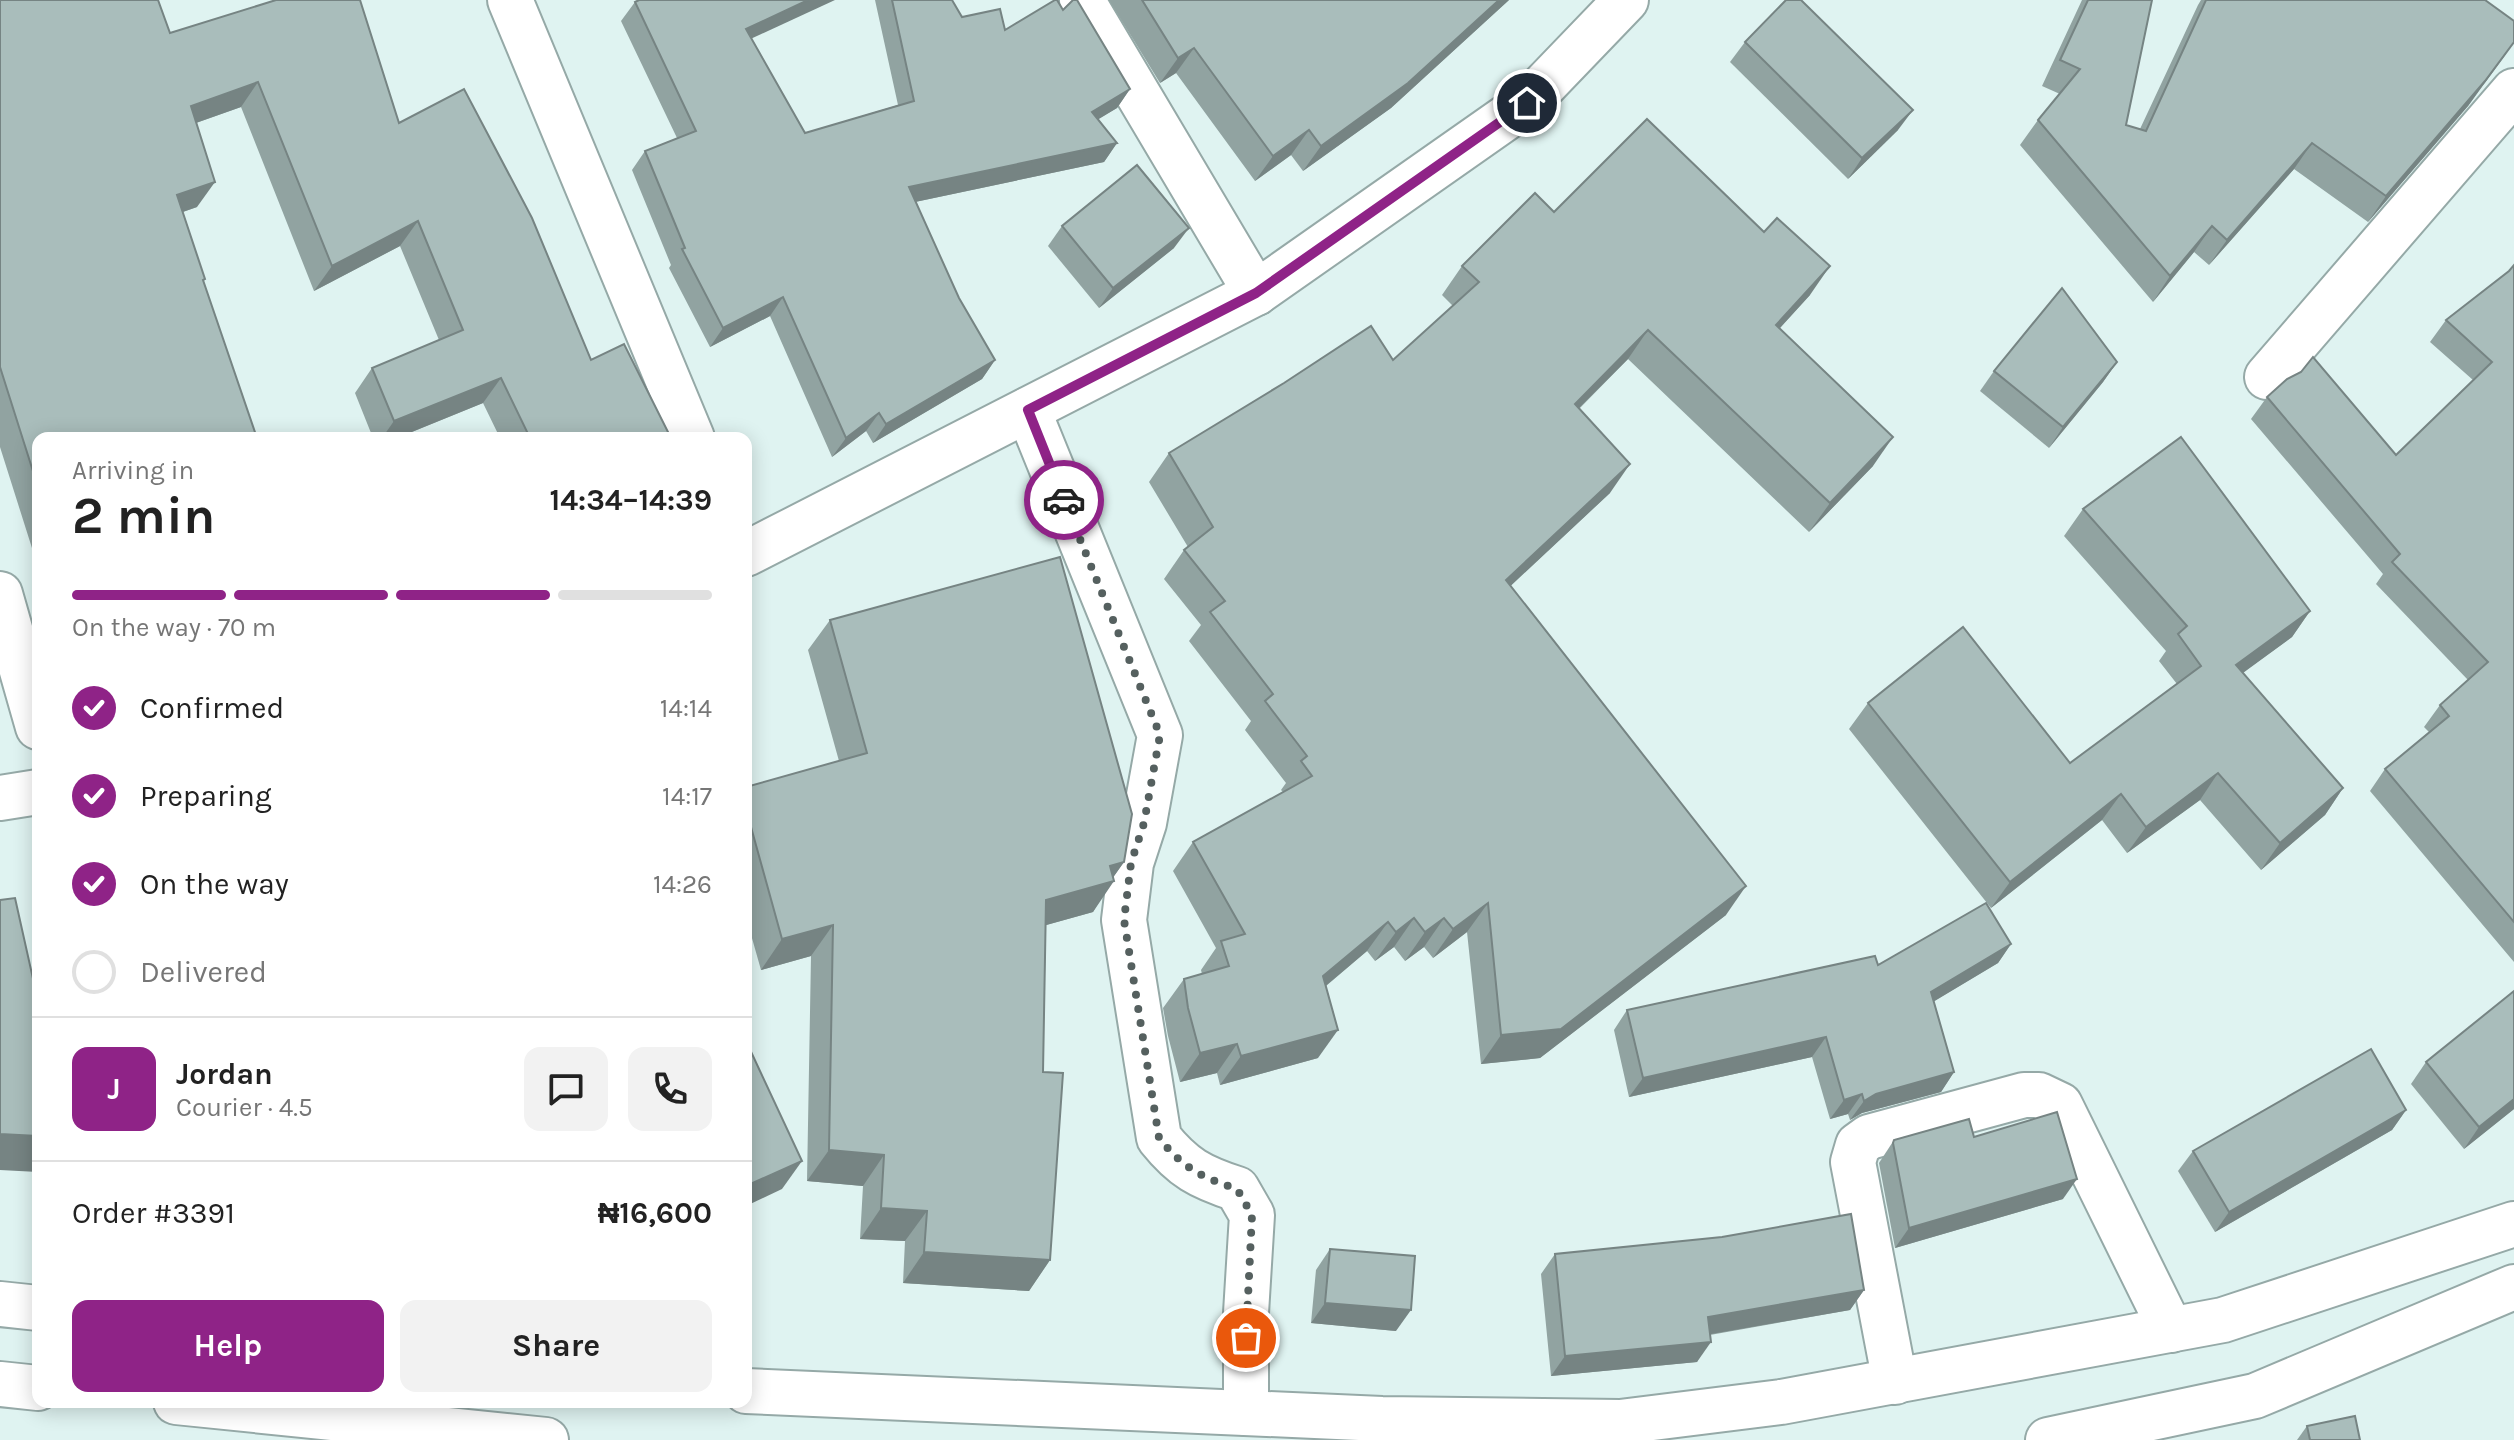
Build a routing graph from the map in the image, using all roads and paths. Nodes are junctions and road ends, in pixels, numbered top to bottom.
1 (510, 0) edge
2 (1082, 0) edge
3 (1626, 0) edge
4 (2514, 91) edge
5 (1256, 293) junction
6 (2267, 377) dead end
7 (1028, 410) junction
8 (690, 432) edge
9 (752, 551) edge
10 (0, 594) edge
11 (32, 706) edge
12 (32, 793) edge
13 (0, 798) edge
14 (2514, 1224) edge
15 (2514, 1287) edge
16 (0, 1304) edge
17 (32, 1307) edge
18 (2171, 1330) junction
19 (1895, 1382) junction
20 (0, 1384) edge
21 (32, 1387) edge
22 (752, 1391) edge
23 (234, 1408) edge
24 (1246, 1413) junction
25 (546, 1440) edge
26 (2048, 1440) edge

1 - 8 street
2 - 5 street
3 - 5 street
4 - 6 street
5 - 7 street
7 - 9 street
7 - 24 street
10 - 11 street
12 - 13 street
14 - 18 street
15 - 26 street
16 - 17 street
18 - 19 street
18 - 19 street
19 - 24 street
20 - 21 street
22 - 24 street
23 - 25 street

